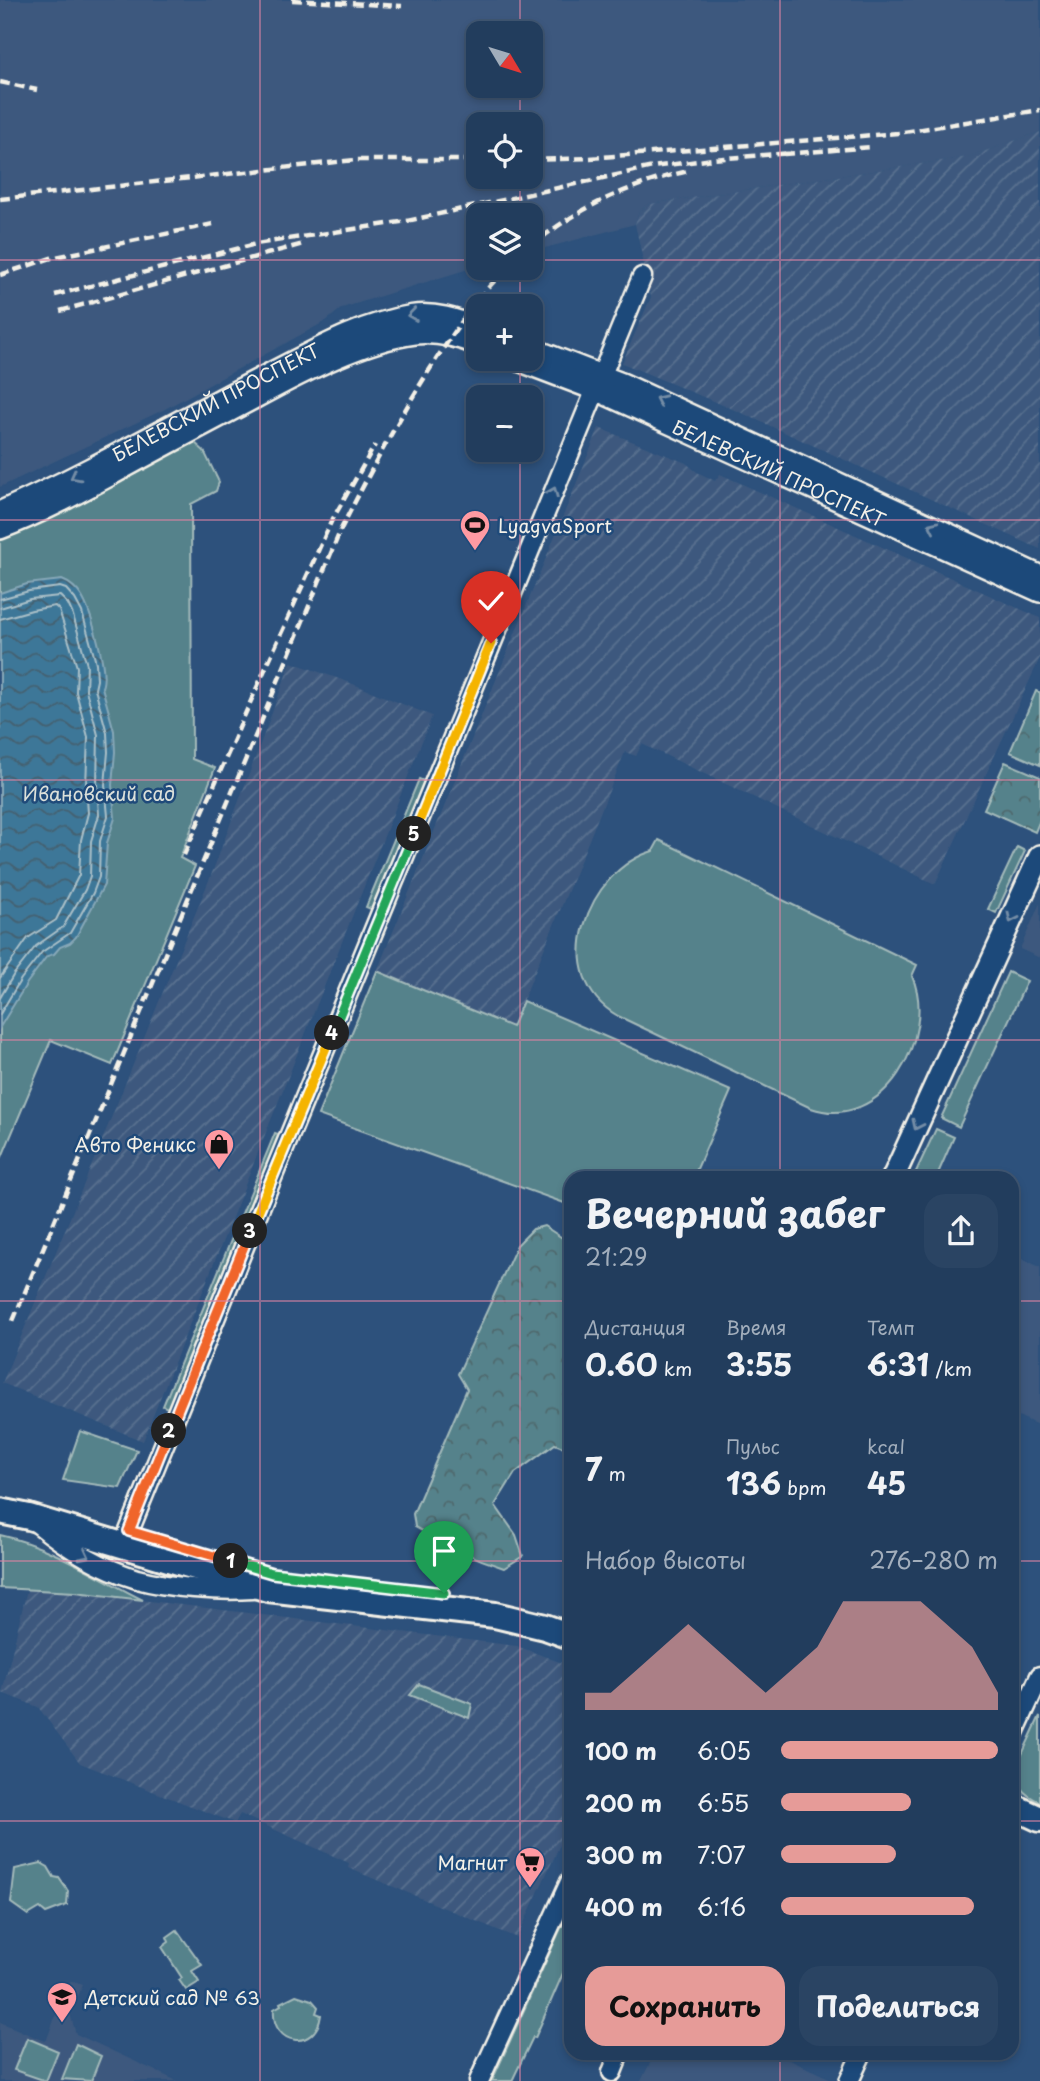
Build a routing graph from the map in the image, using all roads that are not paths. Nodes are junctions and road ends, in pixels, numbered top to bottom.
1 (642, 277) dead end
2 (466, 323) edge
3 (466, 340) edge
4 (543, 354) edge
5 (543, 367) edge
6 (598, 382) junction
7 (0, 511) edge
8 (0, 528) edge
9 (1040, 575) edge
10 (1040, 591) edge
11 (1040, 856) edge
12 (896, 1171) edge
13 (0, 1495) edge
14 (0, 1511) edge
15 (29, 1517) junction
16 (126, 1539) junction
17 (268, 1589) junction
18 (564, 1616) edge
19 (564, 1634) edge
20 (1040, 1676) edge
21 (1019, 1722) edge
22 (1019, 1809) edge
23 (1040, 1819) edge
24 (1019, 1828) edge
25 (1040, 1837) edge
26 (564, 1895) edge
27 (859, 2060) edge
28 (479, 2081) edge
29 (849, 2081) edge

1 - 6 street
2 -> 7 street, БЕЛЕВСКИЙ ПРОСПЕКТ
3 - 8 street, БЕЛЕВСКИЙ ПРОСПЕКТ
4 - 6 street, БЕЛЕВСКИЙ ПРОСПЕКТ
5 - 6 street, БЕЛЕВСКИЙ ПРОСПЕКТ
9 -> 6 street, БЕЛЕВСКИЙ ПРОСПЕКТ
6 - 10 street, БЕЛЕВСКИЙ ПРОСПЕКТ
16 -> 6 street
11 -> 12 street
13 - 16 main road
14 - 15 main road
15 - 16 main road
15 -> 17 street
16 - 17 main road
16 - 18 main road
17 - 19 main road
20 - 21 street
22 - 23 main road
24 - 25 main road
26 - 28 street
27 - 29 street

